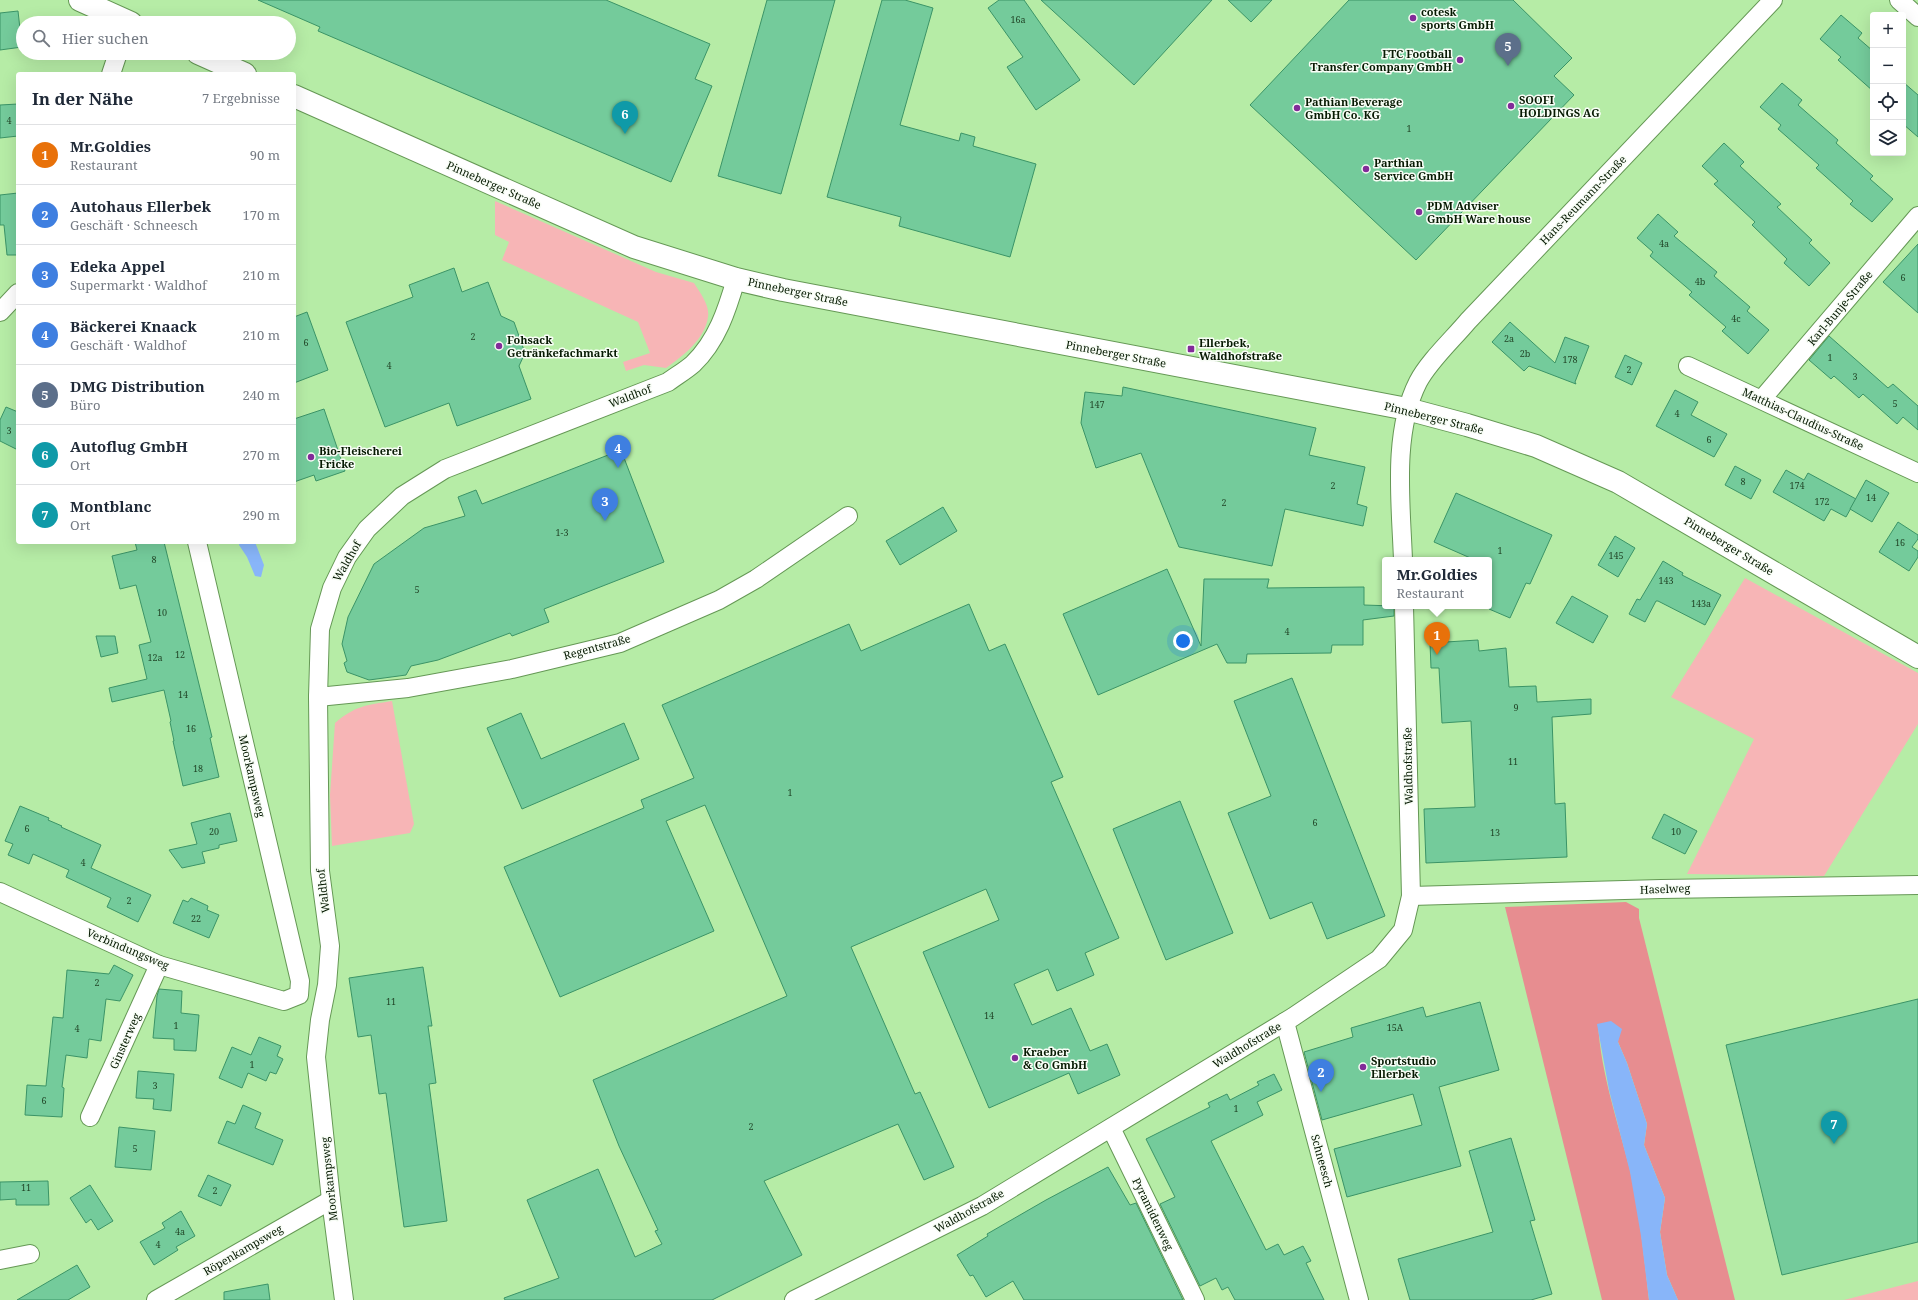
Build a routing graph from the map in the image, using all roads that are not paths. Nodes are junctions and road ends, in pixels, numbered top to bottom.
1 (80, 0) edge
2 (1773, 0) edge
3 (1899, 0) edge
4 (114, 16) edge
5 (1918, 17) edge
6 (116, 60) edge
7 (214, 60) edge
8 (112, 72) edge
9 (241, 72) edge
10 (296, 97) edge
11 (1918, 216) edge
12 (736, 279) junction
13 (16, 295) edge
14 (0, 312) edge
15 (1688, 366) dead end
16 (1762, 399) junction
17 (1407, 409) junction
18 (1918, 473) edge
19 (848, 516) dead end
20 (197, 544) edge
21 (1402, 557) edge
22 (1404, 609) edge
23 (1918, 657) edge
24 (318, 697) junction
25 (1918, 885) edge
26 (0, 892) edge
27 (1411, 896) junction
28 (159, 965) junction
29 (284, 1001) joint
30 (1285, 1022) junction
31 (316, 1057) joint
32 (90, 1118) dead end
33 (1111, 1128) junction
34 (331, 1200) junction
35 (30, 1254) dead end
36 (0, 1260) edge
37 (156, 1300) edge
38 (344, 1300) edge
39 (794, 1300) edge
40 (1195, 1300) edge
41 (1358, 1300) edge

1 - 4 main road
2 - 17 street, Hans-Reumann-Straße
3 - 5 street
6 - 8 street
7 - 9 main road
10 - 12 main road, Pinneberger Straße
11 - 16 street, Karl-Bunje-Straße
12 - 17 main road, Pinneberger Straße
12 - 24 street, Waldhof
13 - 14 street
15 - 16 street, Matthias-Claudius-Straße
16 - 18 street, Matthias-Claudius-Straße
17 - 21 street
17 - 23 main road, Pinneberger Straße
19 - 24 street, Regentstraße
20 - 29 street, Moorkampsweg
22 - 27 street, Waldhofstraße
24 - 31 street, Waldhof
25 - 27 street, Haselweg
26 - 28 street, Verbindungsweg
27 - 30 street, Waldhofstraße
28 - 29 street, Verbindungsweg
28 - 32 street, Ginsterweg
30 - 33 street, Waldhofstraße
30 - 41 street, Schneesch
31 - 34 street, Moorkampsweg
33 - 39 street, Waldhofstraße
33 - 40 street, Pyramidenweg
34 - 37 street, Röpenkampsweg
34 - 38 street, Moorkampsweg
35 - 36 street

